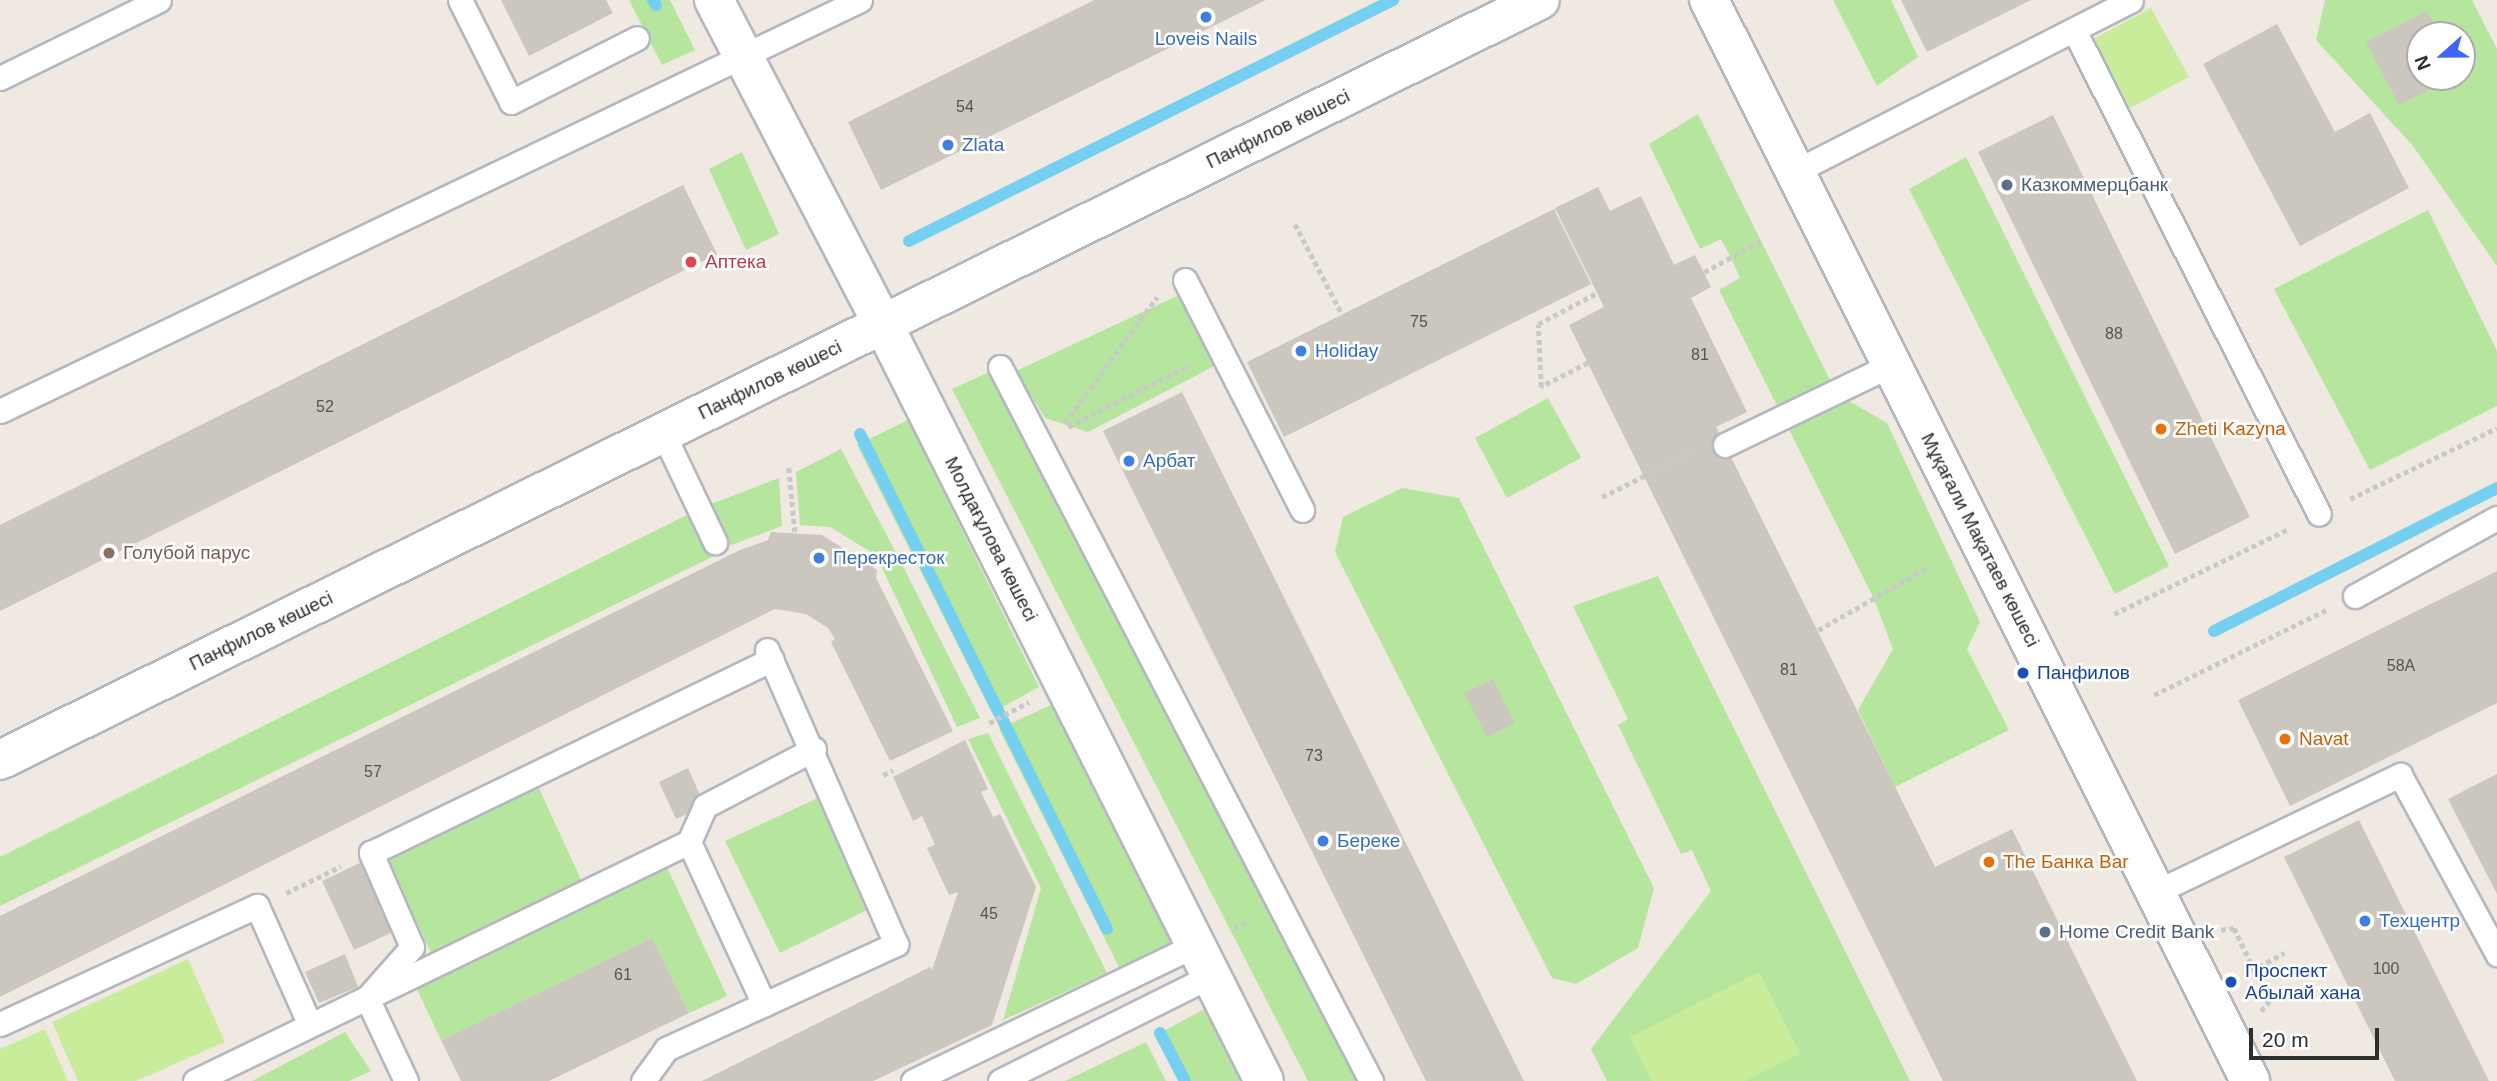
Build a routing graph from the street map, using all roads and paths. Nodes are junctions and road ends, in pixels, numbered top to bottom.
1 (159, 0) edge
2 (460, 0) edge
3 (714, 0) edge
4 (860, 0) edge
5 (1540, 0) edge
6 (1709, 0) edge
7 (2131, 0) edge
8 (2074, 30) junction
9 (637, 38) dead end
10 (743, 56) junction
11 (0, 78) edge
12 (1794, 172) junction
13 (1295, 224) dead end
14 (1761, 241) dead end
15 (1704, 272) dead end
16 (1185, 280) dead end
17 (1161, 291) dead end
18 (1597, 293) dead end
19 (1342, 314) dead end
20 (883, 324) junction
21 (1220, 349) junction
22 (1588, 363) dead end
23 (1891, 365) junction
24 (1000, 366) dead end
25 (0, 411) edge
26 (663, 433) junction
27 (1725, 445) dead end
28 (789, 468) dead end
29 (1302, 510) dead end
30 (2319, 514) dead end
31 (2497, 518) edge
32 (795, 532) dead end
33 (715, 542) dead end
34 (1926, 569) dead end
35 (2355, 596) joint
36 (1818, 630) dead end
37 (2154, 695) dead end
38 (814, 749) junction
39 (0, 760) edge
40 (892, 771) dead end
41 (883, 775) dead end
42 (689, 842) junction
43 (371, 853) junction
44 (2156, 892) junction
45 (257, 906) junction
46 (2284, 953) dead end
47 (2497, 954) edge
48 (1203, 960) junction
49 (2231, 982) dead end
50 (367, 998) junction
51 (764, 1004) junction
52 (0, 1024) edge
53 (310, 1025) junction
54 (195, 1081) edge
55 (406, 1081) edge
56 (643, 1081) edge
57 (913, 1081) edge
58 (1000, 1081) edge
59 (1264, 1081) edge
60 (1371, 1081) edge
61 (2250, 1081) edge

1 - 11 lane
2 - 9 lane
3 - 10 street, Молдағұлова көшесі
4 - 10 lane
5 - 20 street, Панфилов көшесі
6 - 12 street, Мұқағали Мақатаев көшесі
7 - 8 lane
8 - 12 lane
8 - 30 lane
10 - 20 street, Молдағұлова көшесі
10 - 25 lane
12 - 23 street, Мұқағали Мақатаев көшесі
13 - 19 path
14 - 15 path
16 - 21 lane
17 - 21 path
18 - 22 path
20 - 26 street, Панфилов көшесі
20 - 48 street, Молдағұлова көшесі
21 - 29 lane
23 - 27 lane
23 - 44 street, Мұқағали Мақатаев көшесі
24 - 60 lane
26 - 33 lane
26 - 39 street, Панфилов көшесі
28 - 32 path
31 - 35 lane
34 - 36 path
35 - 37 path
38 - 42 lane
38 - 43 lane
38 - 51 lane
40 - 41 path
42 - 50 lane
42 - 51 lane
43 - 45 path
43 - 50 lane
44 - 47 lane
44 - 61 street, Мұқағали Мақатаев көшесі
45 - 52 lane
45 - 53 lane
46 - 49 path
48 - 57 lane
48 - 58 lane
48 - 59 street, Молдағұлова көшесі
50 - 53 lane
50 - 55 lane
51 - 56 lane
53 - 54 lane

